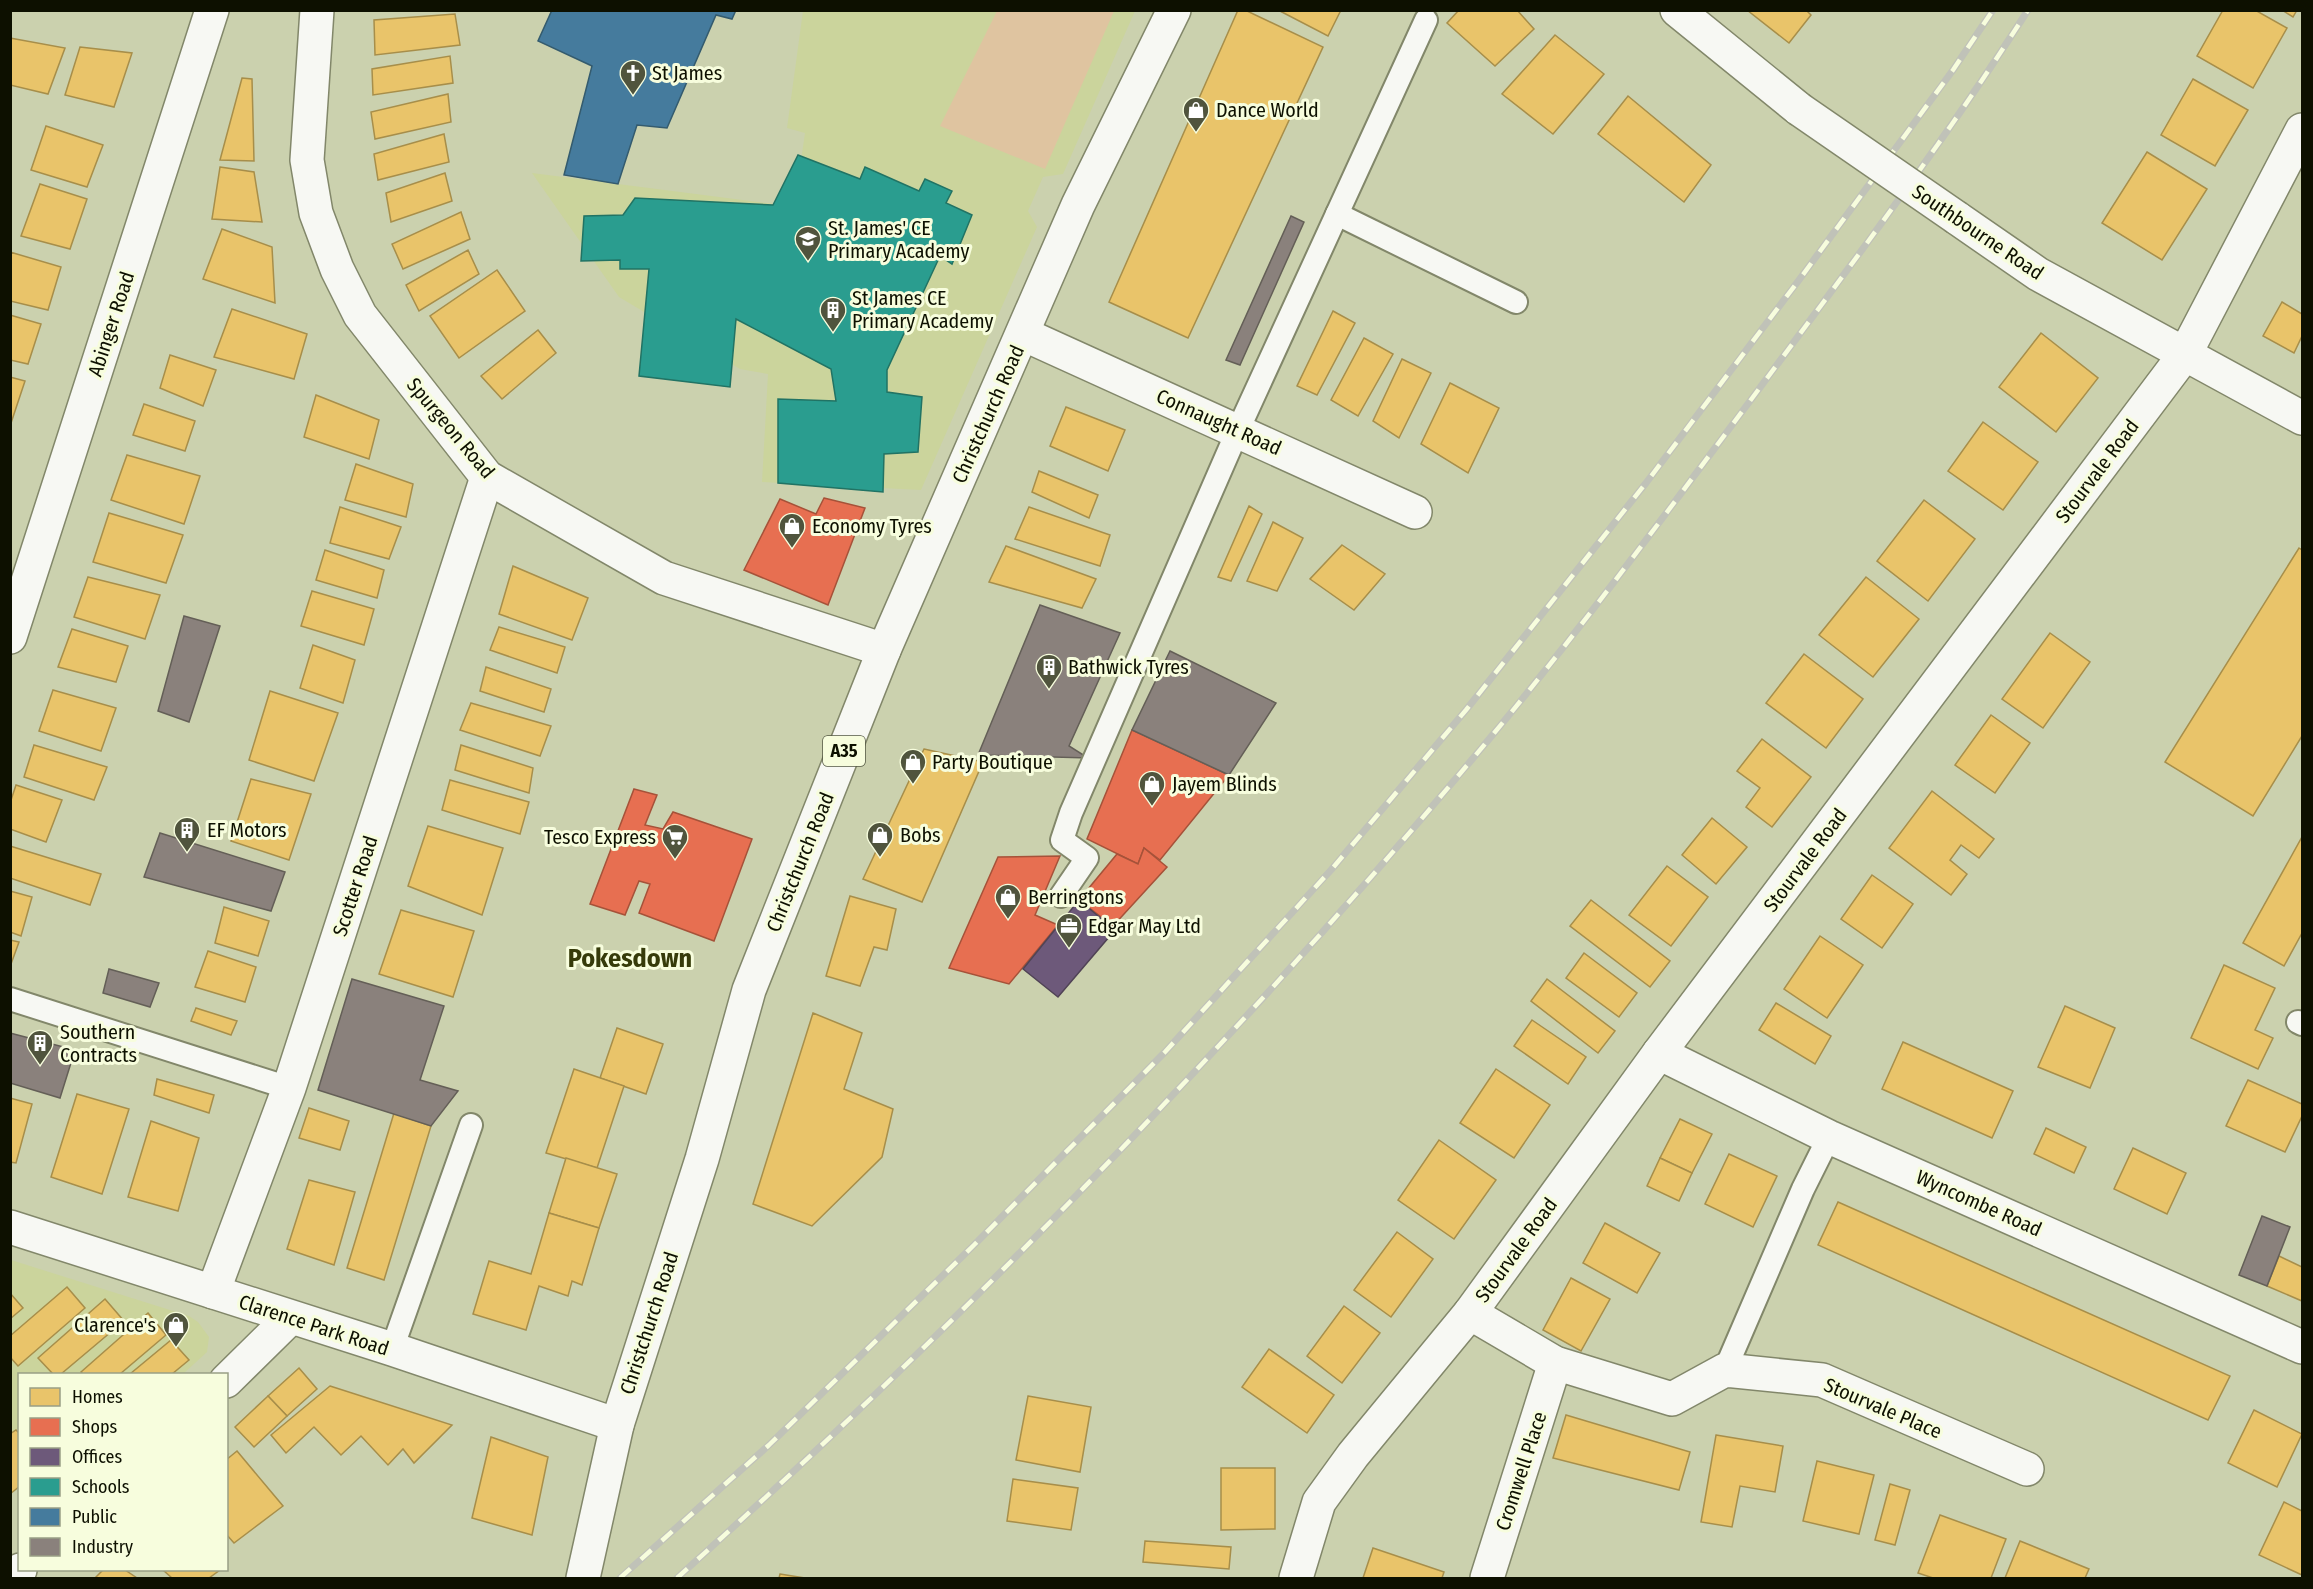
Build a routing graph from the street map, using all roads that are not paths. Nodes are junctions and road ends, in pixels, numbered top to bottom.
1 (212, 10) edge
2 (317, 10) edge
3 (1174, 10) edge
4 (1677, 10) edge
5 (1426, 20) dead end
6 (2302, 130) edge
7 (1337, 214) junction
8 (1516, 302) dead end
9 (1023, 334) junction
10 (2185, 354) junction
11 (2302, 418) edge
12 (1238, 430) junction
13 (486, 477) junction
14 (1414, 512) dead end
15 (10, 637) edge
16 (884, 650) junction
17 (1061, 896) dead end
18 (10, 999) edge
19 (1659, 1053) junction
20 (289, 1088) junction
21 (471, 1125) dead end
22 (1829, 1137) junction
23 (10, 1227) edge
24 (213, 1292) junction
25 (1470, 1312) junction
26 (290, 1318) junction
27 (2302, 1347) edge
28 (392, 1349) junction
29 (1555, 1363) junction
30 (1725, 1370) junction
31 (228, 1380) edge
32 (617, 1425) junction
33 (2028, 1469) dead end
34 (583, 1578) edge
35 (1296, 1578) edge
36 (1486, 1578) edge

1 - 15 street, Abinger Road
2 - 13 street, Spurgeon Road
3 - 9 street, Christchurch Road / A35
4 - 10 street, Southbourne Road, bridge
5 - 7 lane
6 - 10 street, Stourvale Road
7 - 8 lane
7 - 12 lane
9 - 12 street, Connaught Road
9 - 16 street, Christchurch Road / A35
10 - 11 street, Southbourne Road
10 - 19 street, Stourvale Road
12 - 14 street, Connaught Road
12 - 17 lane
13 - 16 street, Spurgeon Road
13 - 20 street, Scotter Road
16 - 32 street, Christchurch Road / A35
18 - 20 lane
19 - 22 street, Wyncombe Road
19 - 25 street, Stourvale Road
20 - 24 street, Scotter Road
21 - 28 lane
22 - 27 street, Wyncombe Road
22 - 30 lane
23 - 24 street, Clarence Park Road
24 - 26 street, Clarence Park Road
25 - 29 street
25 - 35 street, Stourvale Road
26 - 28 street, Clarence Park Road
26 - 31 street
28 - 32 street, Clarence Park Road
29 - 30 street
29 - 36 street, Cromwell Place
30 - 33 street, Stourvale Place
32 - 34 street, Christchurch Road / A35

